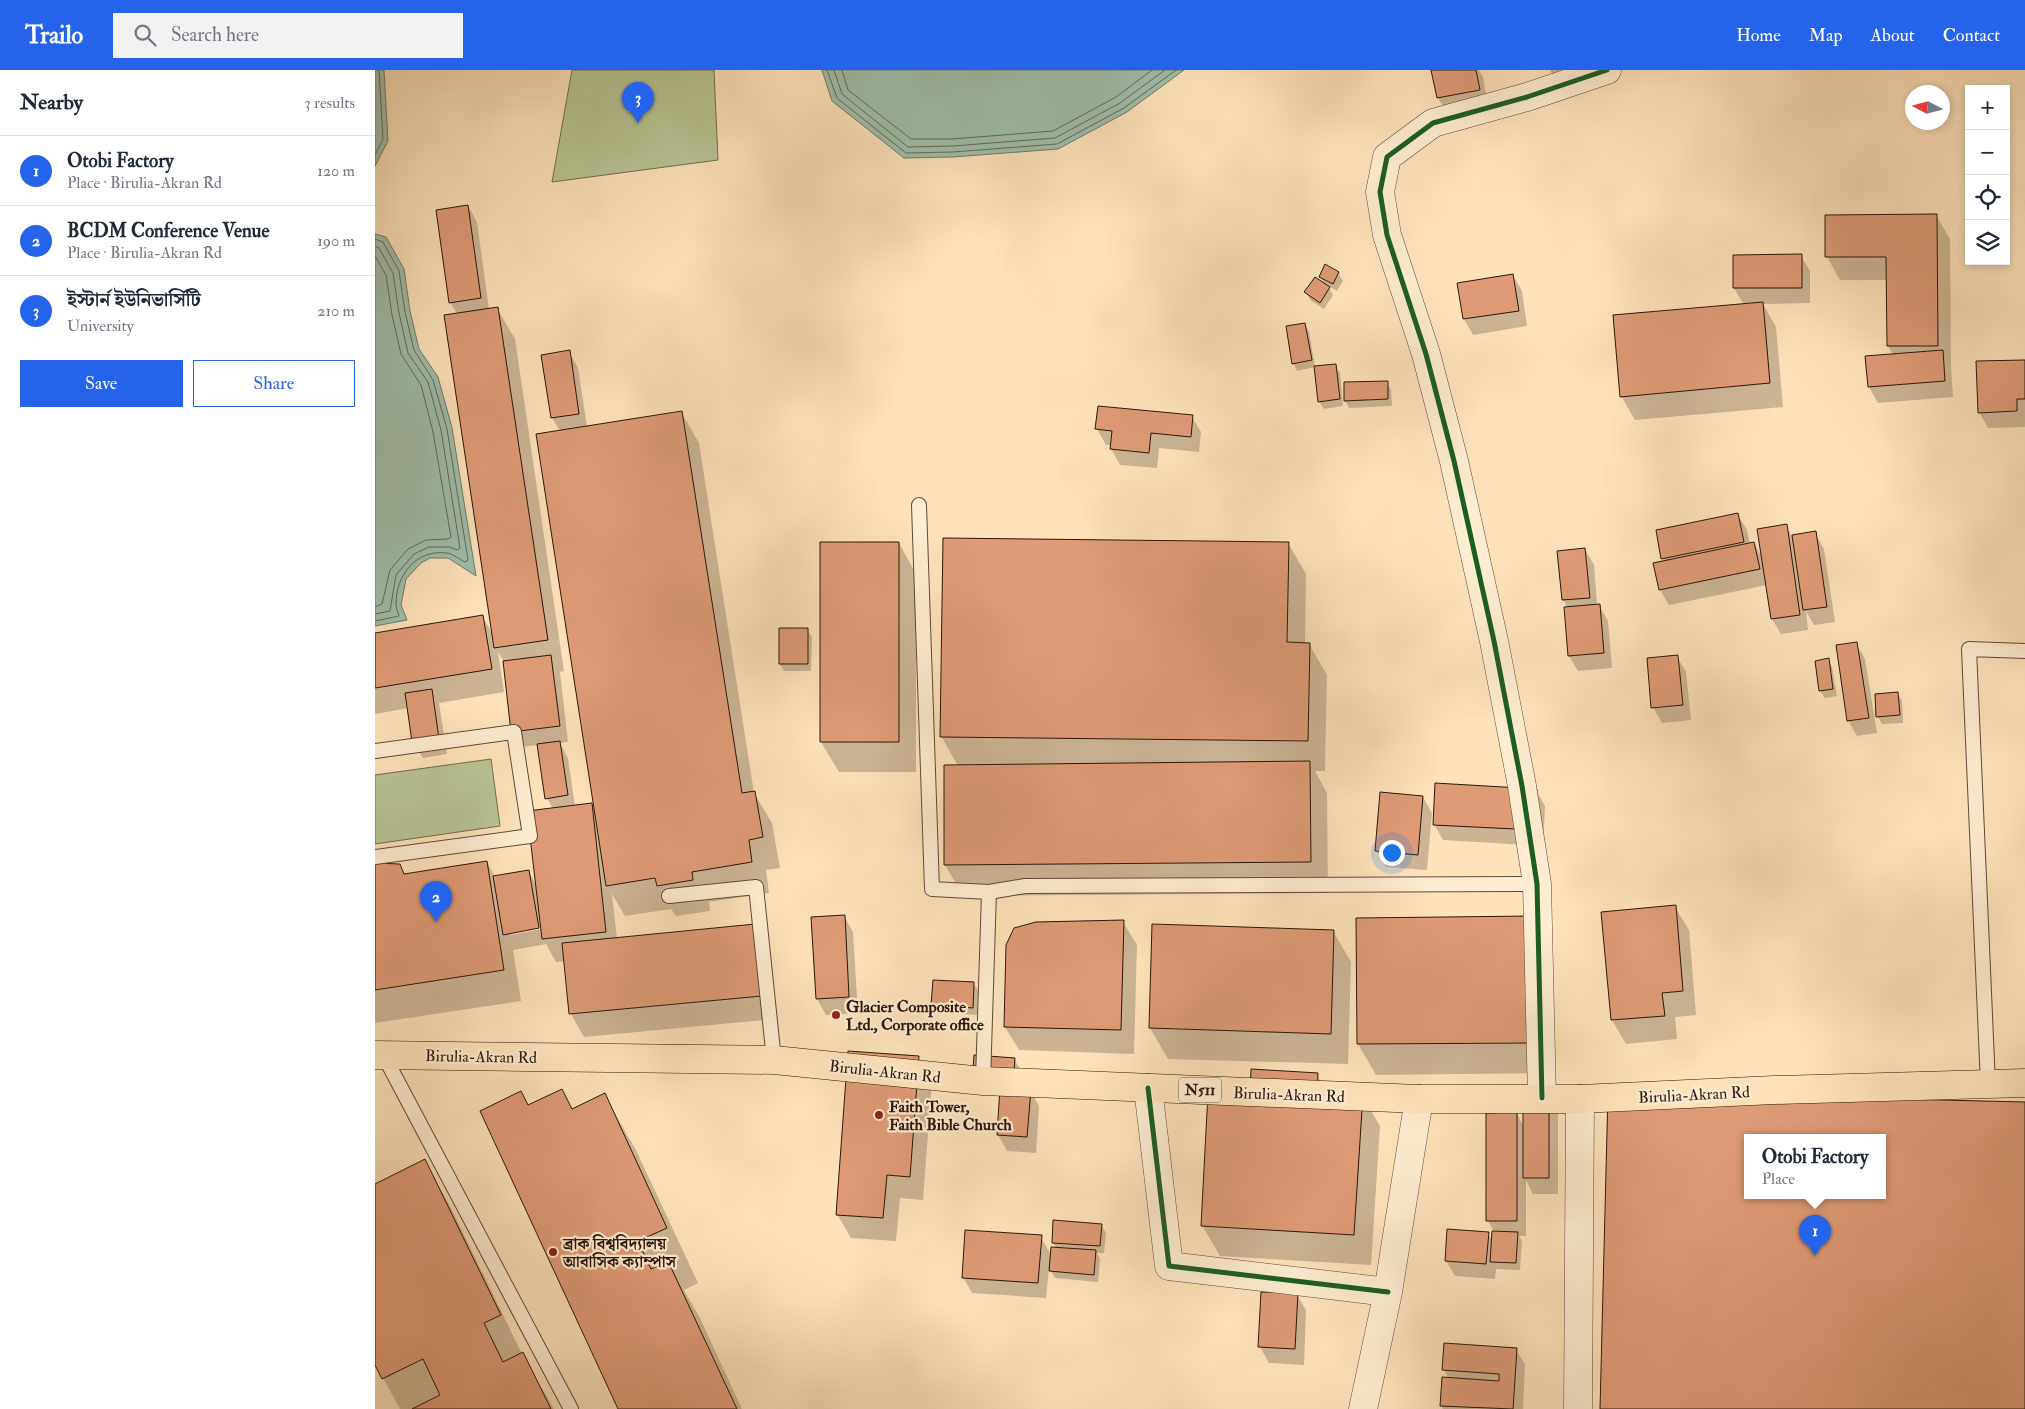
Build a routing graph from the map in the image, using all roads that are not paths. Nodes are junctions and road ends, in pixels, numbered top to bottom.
1 (1607, 70) edge
2 (919, 505) dead end
3 (2025, 651) edge
4 (375, 751) edge
5 (375, 857) edge
6 (1537, 884) junction
7 (989, 892) junction
8 (669, 896) dead end
9 (379, 1055) edge
10 (774, 1060) junction
11 (983, 1081) junction
12 (2025, 1083) edge
13 (1988, 1084) junction
14 (1148, 1088) junction
15 (1541, 1098) junction
16 (1419, 1099) junction
17 (1580, 1099) junction
18 (1388, 1292) junction
19 (571, 1409) edge
20 (1363, 1409) edge
21 (1578, 1409) edge

1 - 6 street
2 - 7 lane
3 - 13 lane
4 - 5 lane
6 - 7 lane
6 - 15 street
7 - 11 lane
8 - 10 lane
9 - 10 highway, Birulia-Akran Rd / N511
9 - 19 lane
10 - 11 highway, Birulia-Akran Rd / N511
11 - 14 highway, Birulia-Akran Rd / N511
12 - 13 highway, Birulia-Akran Rd / N511
13 - 17 highway, Birulia-Akran Rd / N511
14 - 16 highway, Birulia-Akran Rd / N511
14 - 18 street
15 - 16 highway, Birulia-Akran Rd / N511
15 - 17 highway, Birulia-Akran Rd / N511
16 - 18 street
17 - 21 street
18 - 20 street

